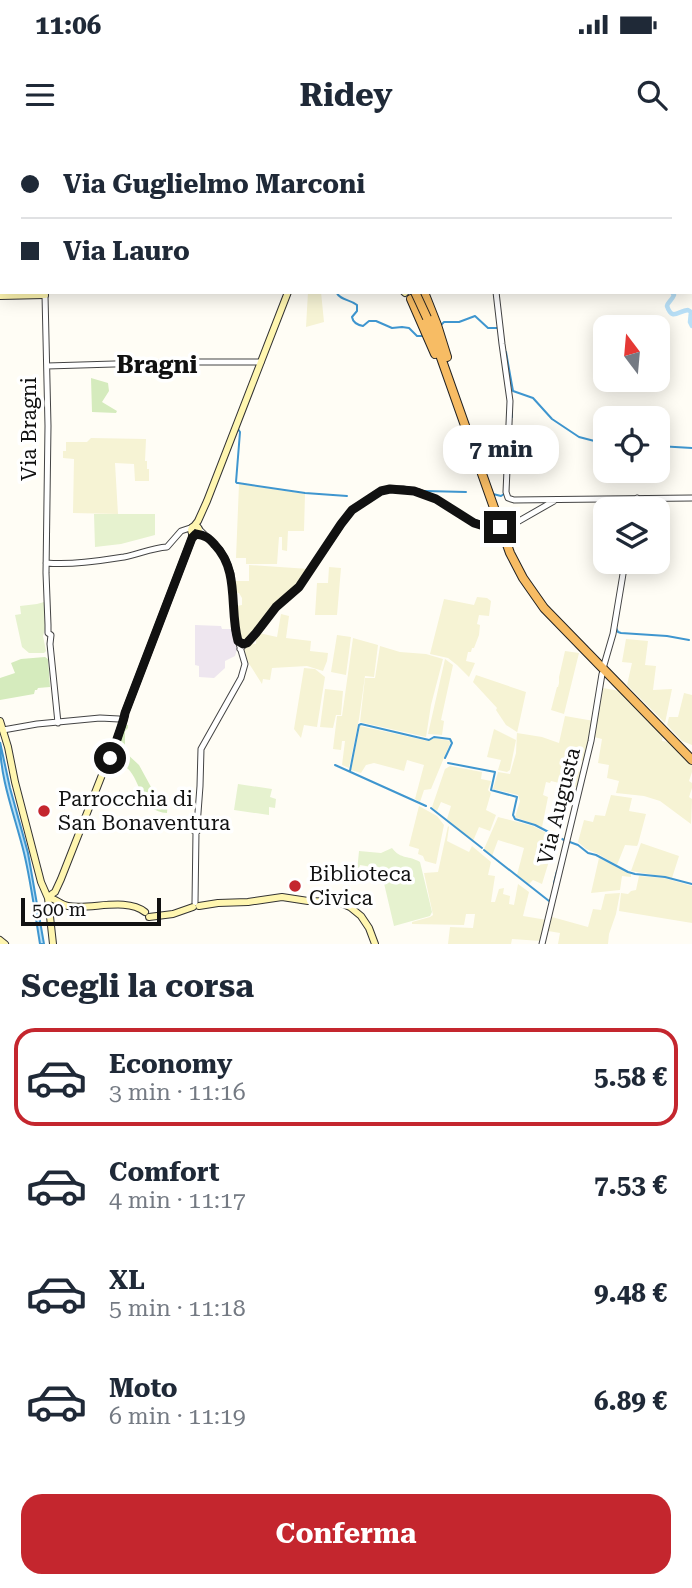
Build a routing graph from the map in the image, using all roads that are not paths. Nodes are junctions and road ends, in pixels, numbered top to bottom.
1 (43, 294) edge
2 (287, 294) edge
3 (408, 294) edge
4 (422, 294) edge
5 (425, 294) edge
6 (496, 294) edge
7 (0, 296) edge
8 (261, 362) junction
9 (47, 366) junction
10 (461, 415) junction
11 (692, 498) edge
12 (535, 500) junction
13 (557, 500) junction
14 (670, 500) edge
15 (593, 501) edge
16 (541, 508) junction
17 (194, 530) junction
18 (46, 564) junction
19 (623, 574) edge
20 (242, 646) junction
21 (604, 665) dead end
22 (602, 674) dead end
23 (121, 720) junction
24 (0, 721) edge
25 (57, 723) junction
26 (3, 730) junction
27 (692, 760) edge
28 (52, 896) junction
29 (196, 906) junction
30 (0, 940) edge
31 (5, 944) edge
32 (52, 944) edge
33 (375, 944) edge
34 (542, 944) edge

1 - 7 main road
1 - 9 street, Via Bragni
2 - 8 main road
3 - 4 main road
3 - 10 highway
3 - 10 highway, bridge
5 - 10 highway
6 - 12 street
8 - 9 street
8 - 17 main road
9 - 18 street, Via Bragni
10 - 27 highway
11 - 14 street
12 - 13 street
12 - 16 street
13 - 15 street
13 - 16 street
16 - 20 street, bridge
17 - 18 street
17 - 20 street
17 - 23 main road
18 - 25 street, Via Bragni
19 - 21 street
20 - 29 street
22 - 34 street, Via Augusta
23 - 25 street
23 - 28 main road
24 - 26 main road
25 - 26 street
26 - 28 main road
28 - 29 main road
28 - 32 main road
29 - 33 main road
30 - 31 main road

